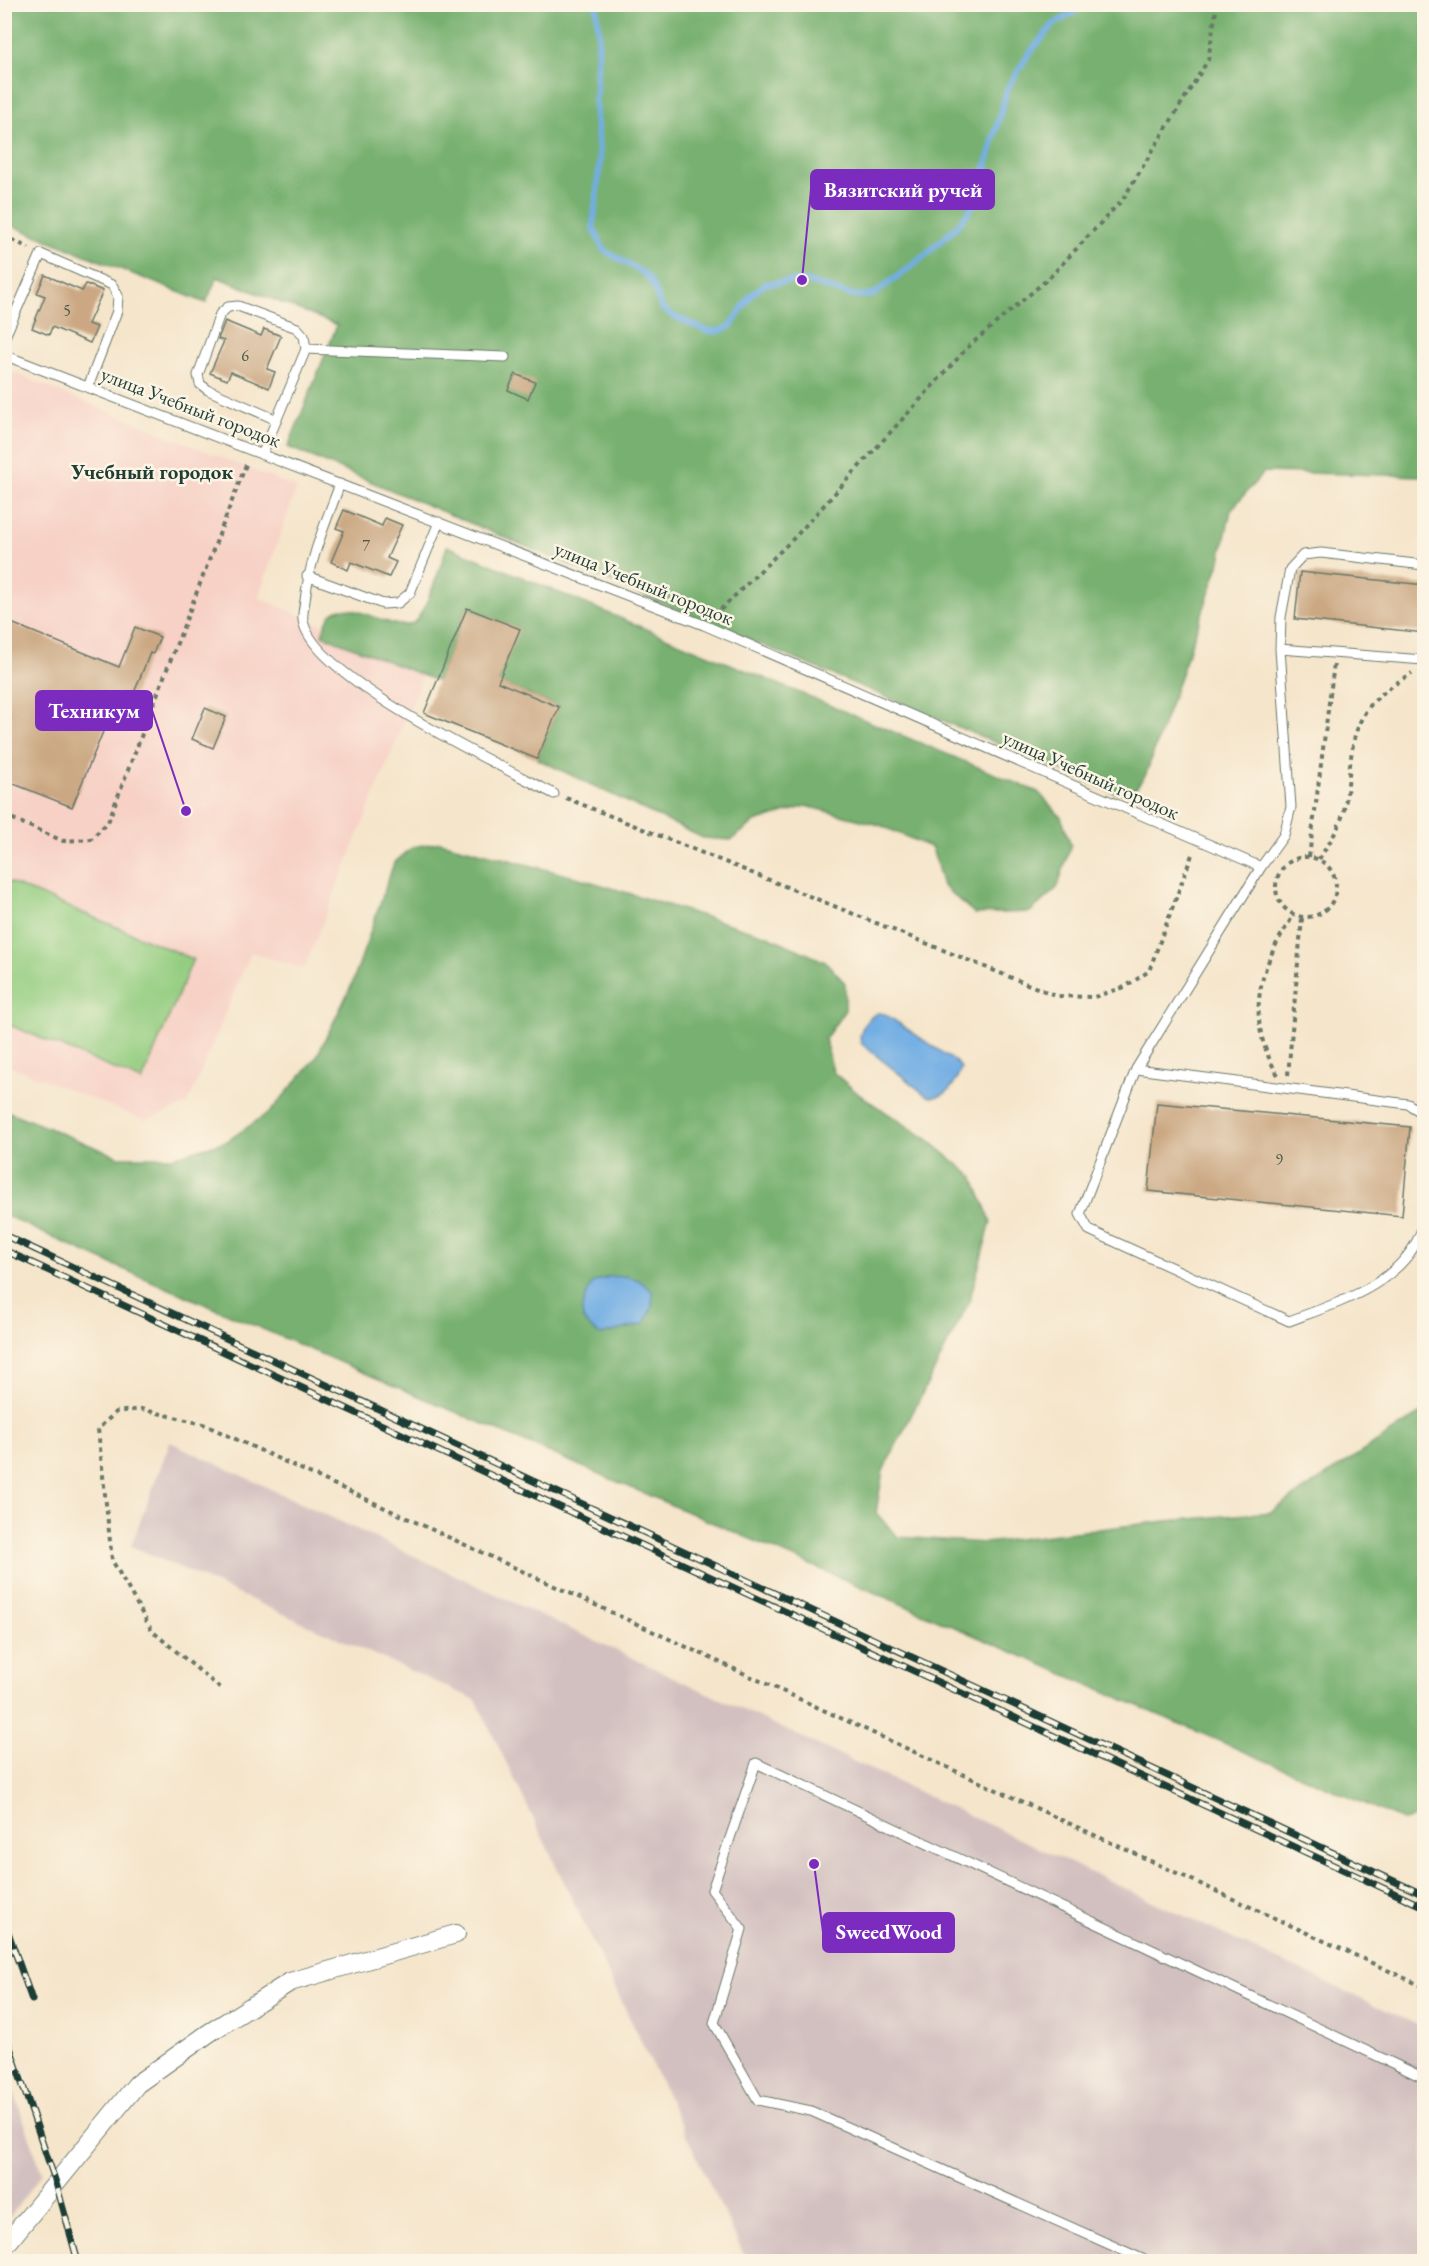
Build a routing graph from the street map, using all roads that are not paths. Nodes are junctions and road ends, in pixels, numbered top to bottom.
1 (4, 339) edge
2 (306, 349) junction
3 (4, 355) edge
4 (505, 357) dead end
5 (88, 387) junction
6 (277, 420) junction
7 (262, 454) junction
8 (340, 484) junction
9 (439, 522) junction
10 (1425, 565) edge
11 (307, 576) junction
12 (1280, 649) junction
13 (1425, 660) edge
14 (554, 794) road end
15 (1261, 867) junction
16 (1137, 1069) junction
17 (1425, 1114) edge
18 (1425, 1211) edge
19 (456, 1934) dead end
20 (1425, 2078) edge
21 (4, 2247) edge
22 (1149, 2262) edge

1 - 5 lane
2 - 4 lane
2 - 6 lane
2 - 6 lane
3 - 5 lane, улица Учебный городок
5 - 7 lane, улица Учебный городок
6 - 7 lane
7 - 8 lane, улица Учебный городок
8 - 9 lane, улица Учебный городок
8 - 11 lane
9 - 11 lane
9 - 15 lane, улица Учебный городок
10 - 12 lane
11 - 14 lane
12 - 13 lane
12 - 15 lane
15 - 16 lane
16 - 17 lane
16 - 18 lane
19 - 21 street
20 - 22 lane

